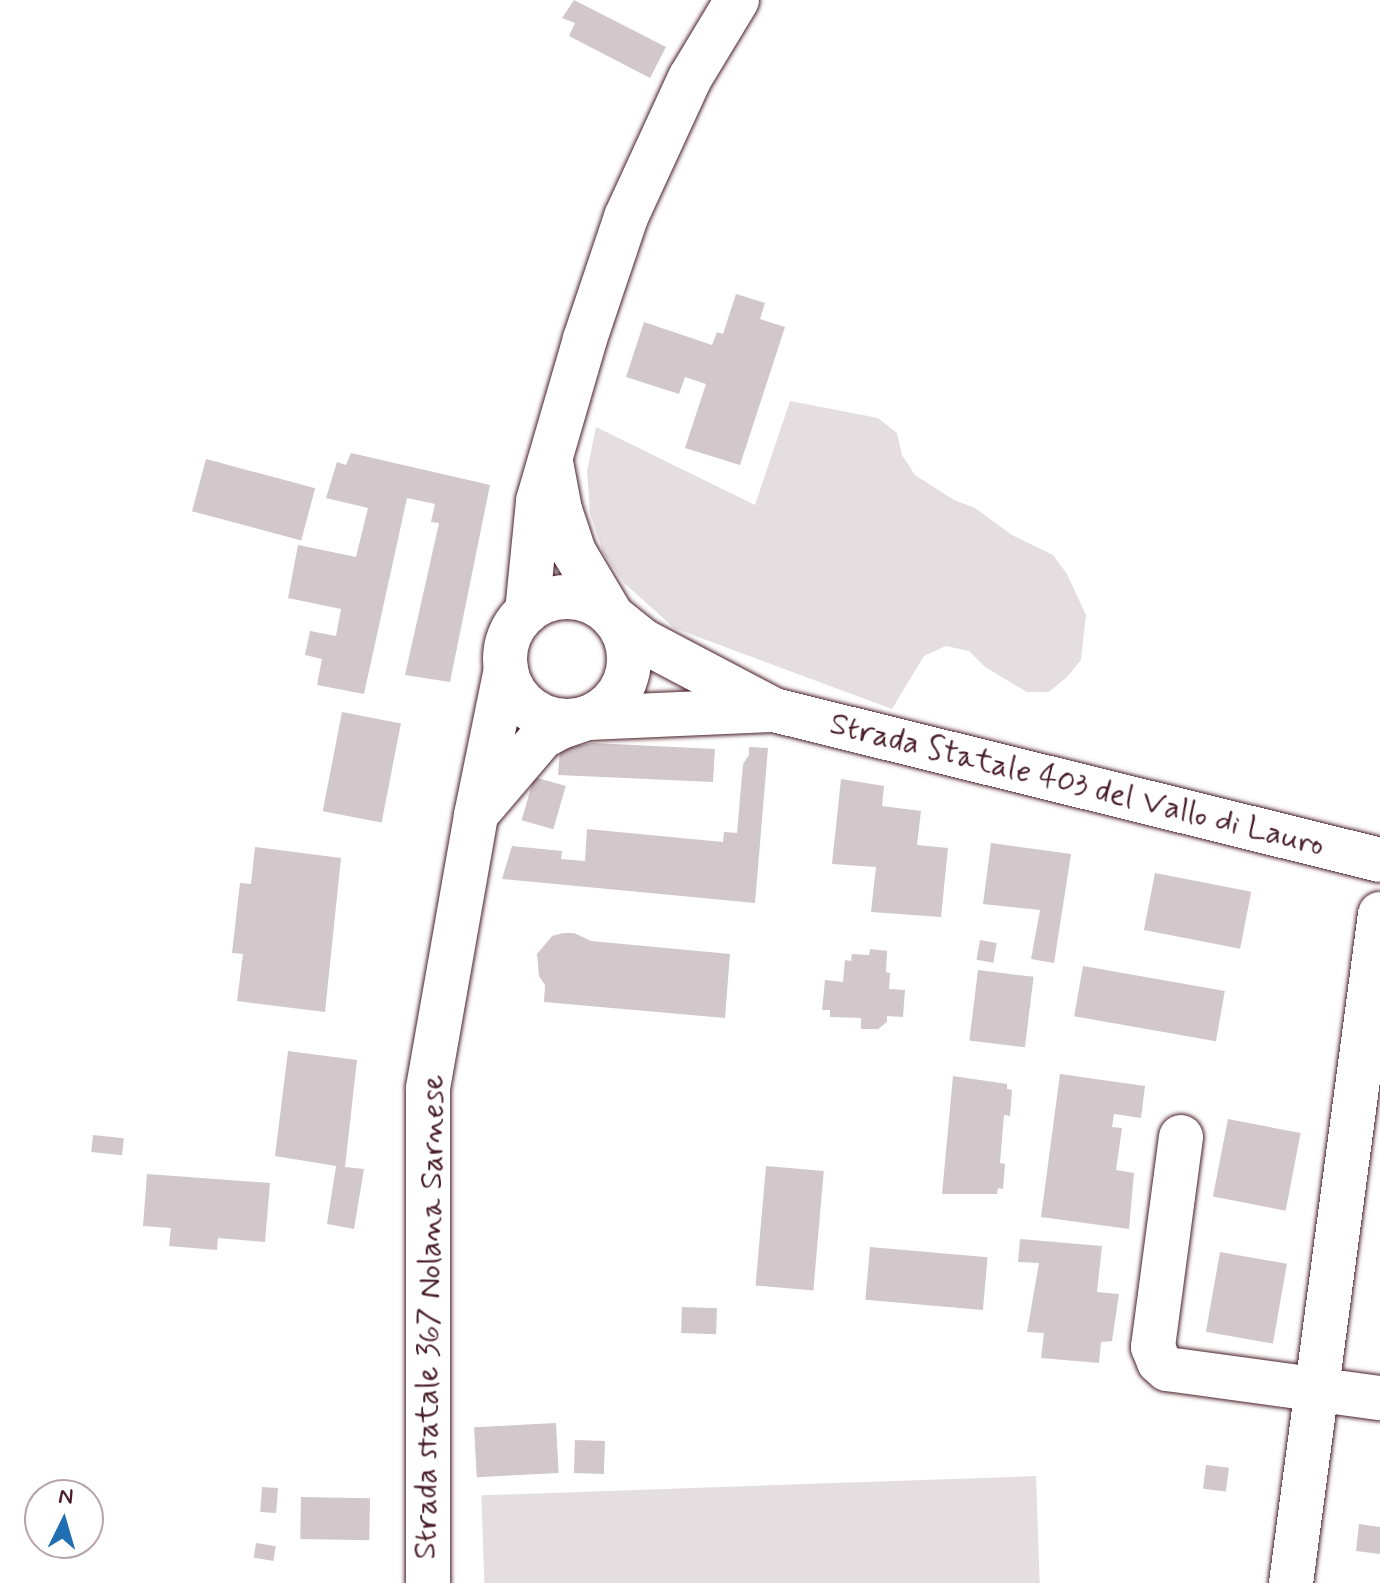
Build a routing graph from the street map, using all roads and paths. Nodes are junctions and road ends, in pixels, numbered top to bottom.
1 (737, 0) edge
2 (551, 462) junction
3 (527, 612) junction
4 (612, 616) junction
5 (506, 669) junction
6 (774, 710) junction
7 (587, 718) junction
8 (476, 815) junction
9 (1380, 860) edge
10 (1380, 914) edge
11 (1181, 1137) dead end
12 (1316, 1390) junction
13 (1380, 1398) edge
14 (428, 1583) edge
15 (1291, 1583) edge

1 - 2 main road
2 - 3 main road
2 - 4 main road, Strada Statale 403 del Vallo di Lauro
3 - 4 main road
3 - 5 main road
4 - 6 main road, Strada Statale 403 del Vallo di Lauro
4 - 7 main road
5 - 7 main road
5 - 8 main road, Strada statale 367 Nolana Sarnese
6 - 7 main road, Strada Statale 403 del Vallo di Lauro
6 - 9 main road, Strada Statale 403 del Vallo di Lauro
7 - 8 main road, Strada Statale 403 del Vallo di Lauro
8 - 14 main road, Strada statale 367 Nolana Sarnese
10 - 12 main road
11 - 12 main road
12 - 13 main road
12 - 15 main road

